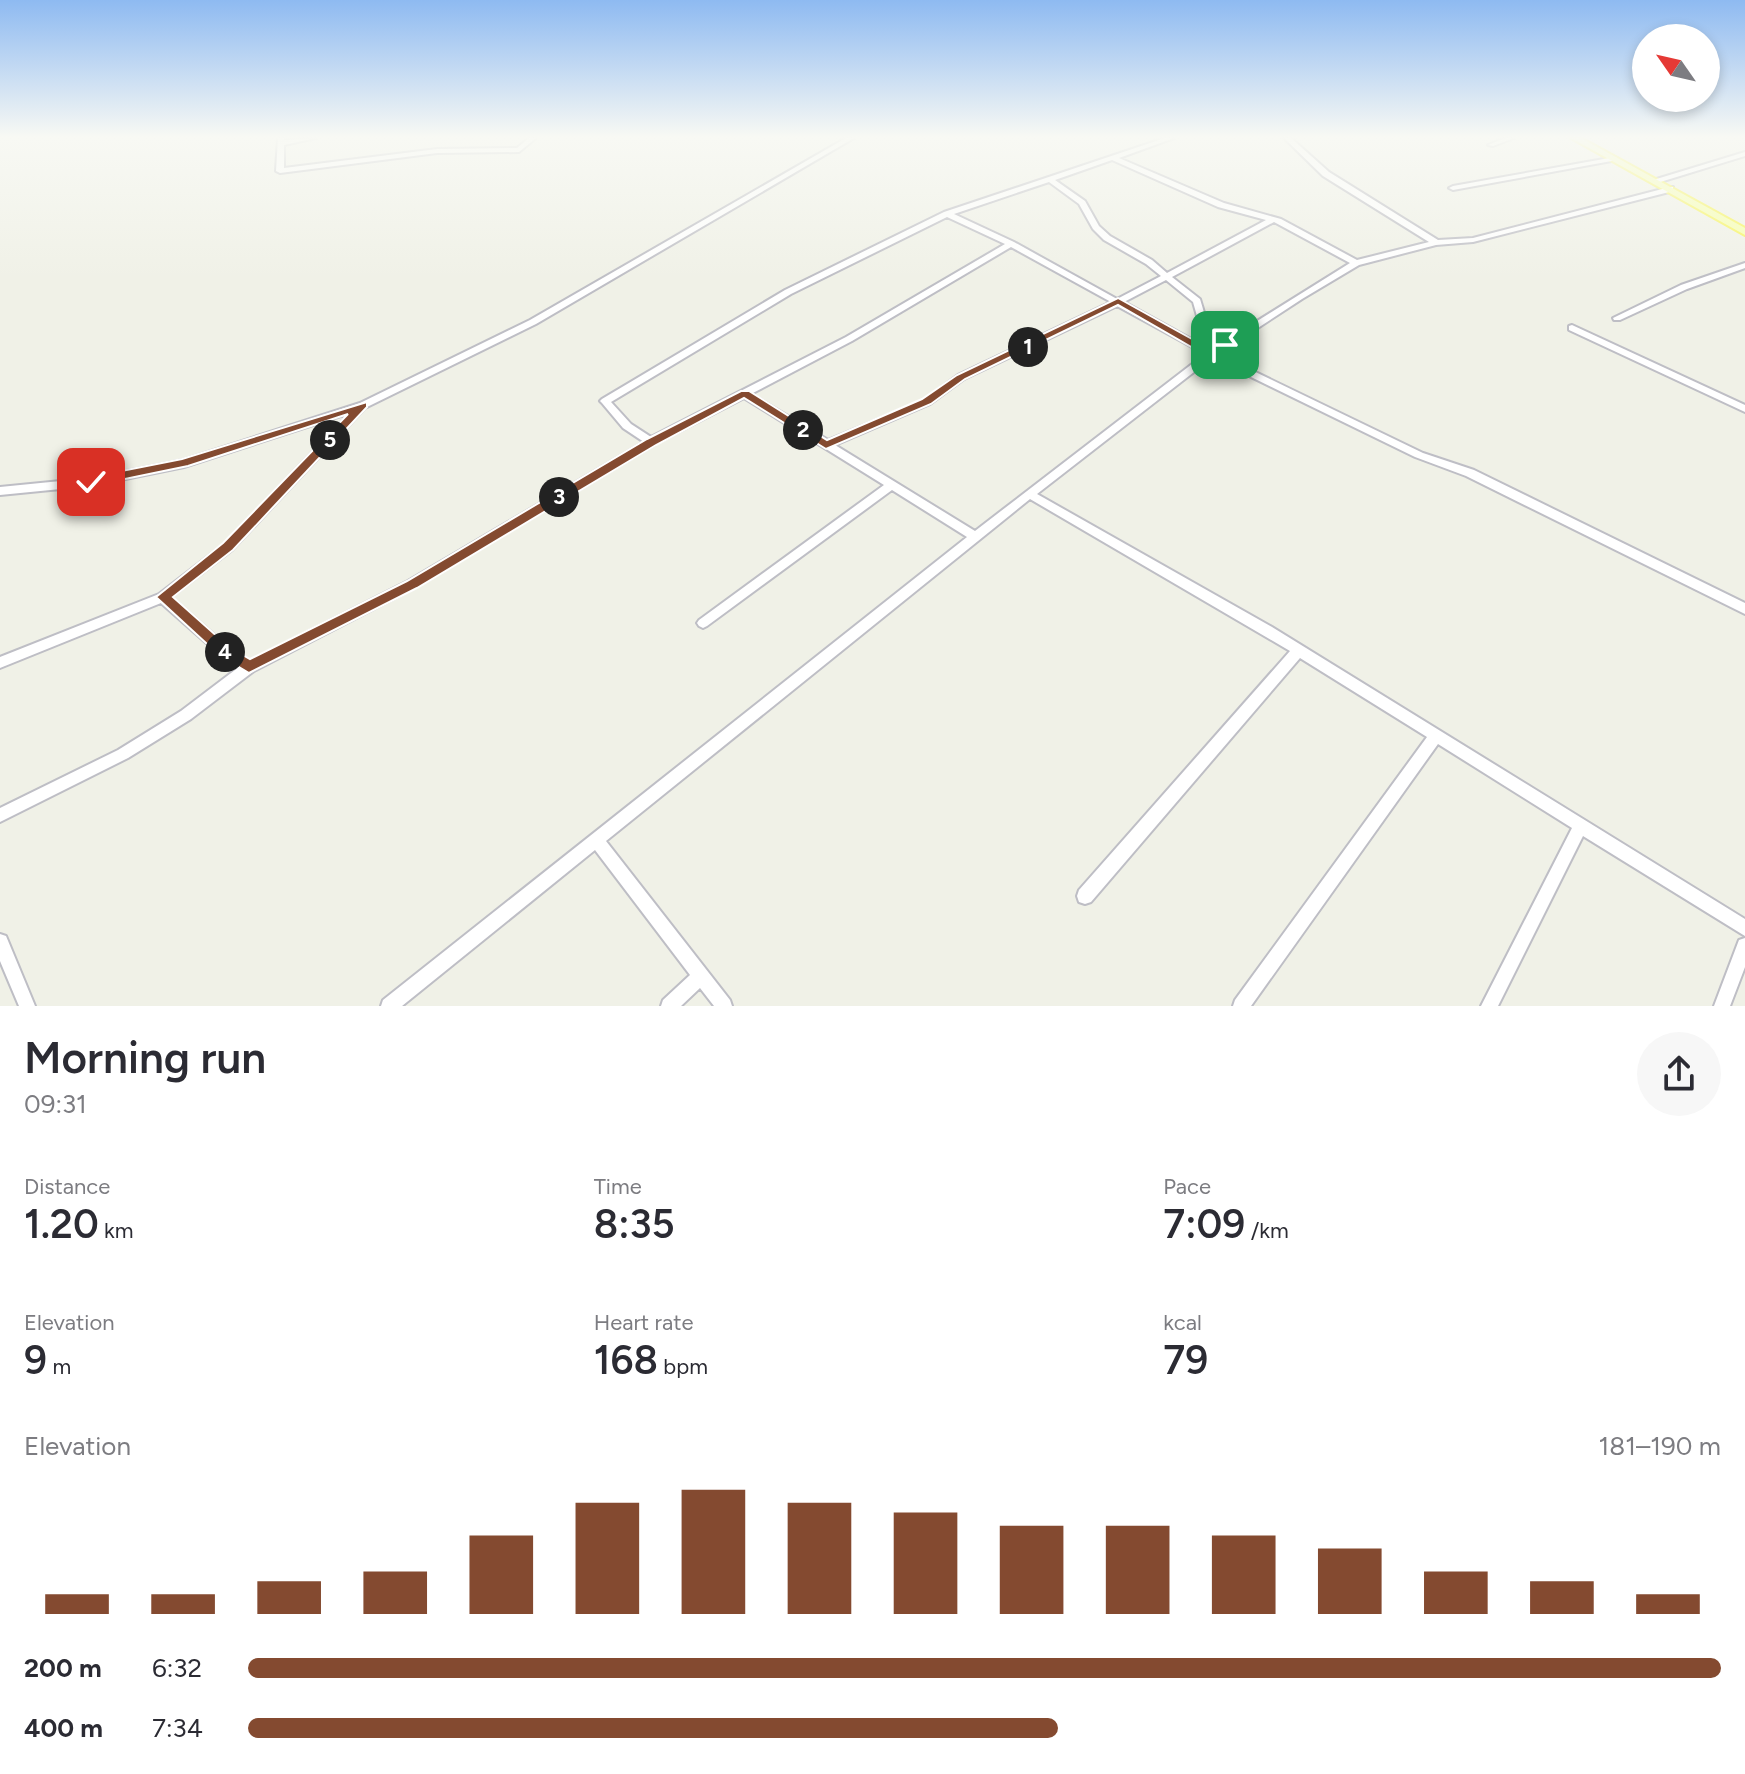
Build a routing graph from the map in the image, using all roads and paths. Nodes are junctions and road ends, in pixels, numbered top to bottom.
1 (770, 185) edge
2 (1036, 185) edge
3 (1058, 185) edge
4 (1175, 185) edge
5 (1342, 185) edge
6 (1470, 185) edge
7 (1662, 185) edge
8 (1453, 188) dead end
9 (1670, 189) junction
10 (947, 214) junction
11 (1272, 220) junction
12 (1745, 232) edge
13 (1436, 243) junction
14 (1011, 244) junction
15 (1356, 263) junction
16 (1745, 265) edge
17 (1164, 276) junction
18 (1118, 301) junction
19 (1617, 318) dead end
20 (1572, 328) dead end
21 (1225, 345) junction
22 (1211, 354) junction
23 (745, 394) junction
24 (363, 405) junction
25 (1745, 409) edge
26 (651, 442) junction
27 (826, 445) junction
28 (890, 486) junction
29 (0, 491) edge
30 (1029, 494) junction
31 (976, 537) junction
32 (163, 597) junction
33 (1745, 609) edge
34 (703, 623) dead end
35 (1299, 650) junction
36 (0, 663) edge
37 (249, 667) junction
38 (1436, 735) junction
39 (0, 815) edge
40 (1581, 825) junction
41 (596, 840) junction
42 (1085, 896) dead end
43 (1745, 928) edge
44 (0, 942) edge
45 (1745, 946) edge
46 (699, 978) junction
47 (27, 1006) edge
48 (389, 1006) edge
49 (669, 1006) edge
50 (724, 1006) edge
51 (1241, 1006) edge
52 (1489, 1006) edge
53 (1722, 1006) edge

1 - 24 street
2 - 10 street
3 - 17 street
4 - 11 street
5 - 13 street
6 - 8 street
7 - 9 main road
9 - 12 main road
9 - 13 street
10 - 14 street
10 - 26 street
11 - 15 street
11 - 17 street
13 - 15 street
14 - 18 street
14 - 23 street
15 - 21 street
16 - 19 street
17 - 18 street
17 - 21 street
18 - 22 street
18 - 27 street
20 - 25 street
21 - 22 street
22 - 30 street
22 - 33 street
23 - 26 street
23 - 27 street
24 - 29 street
24 - 32 street
26 - 37 street
27 - 28 street
28 - 31 street
28 - 34 street
30 - 31 street
30 - 35 street
31 - 41 street
32 - 36 street
32 - 37 street
35 - 38 street
35 - 42 street
37 - 39 street
38 - 40 street
38 - 51 street
40 - 43 street
40 - 52 street
41 - 46 street
41 - 48 street
44 - 47 street
45 - 53 street
46 - 49 street
46 - 50 street

